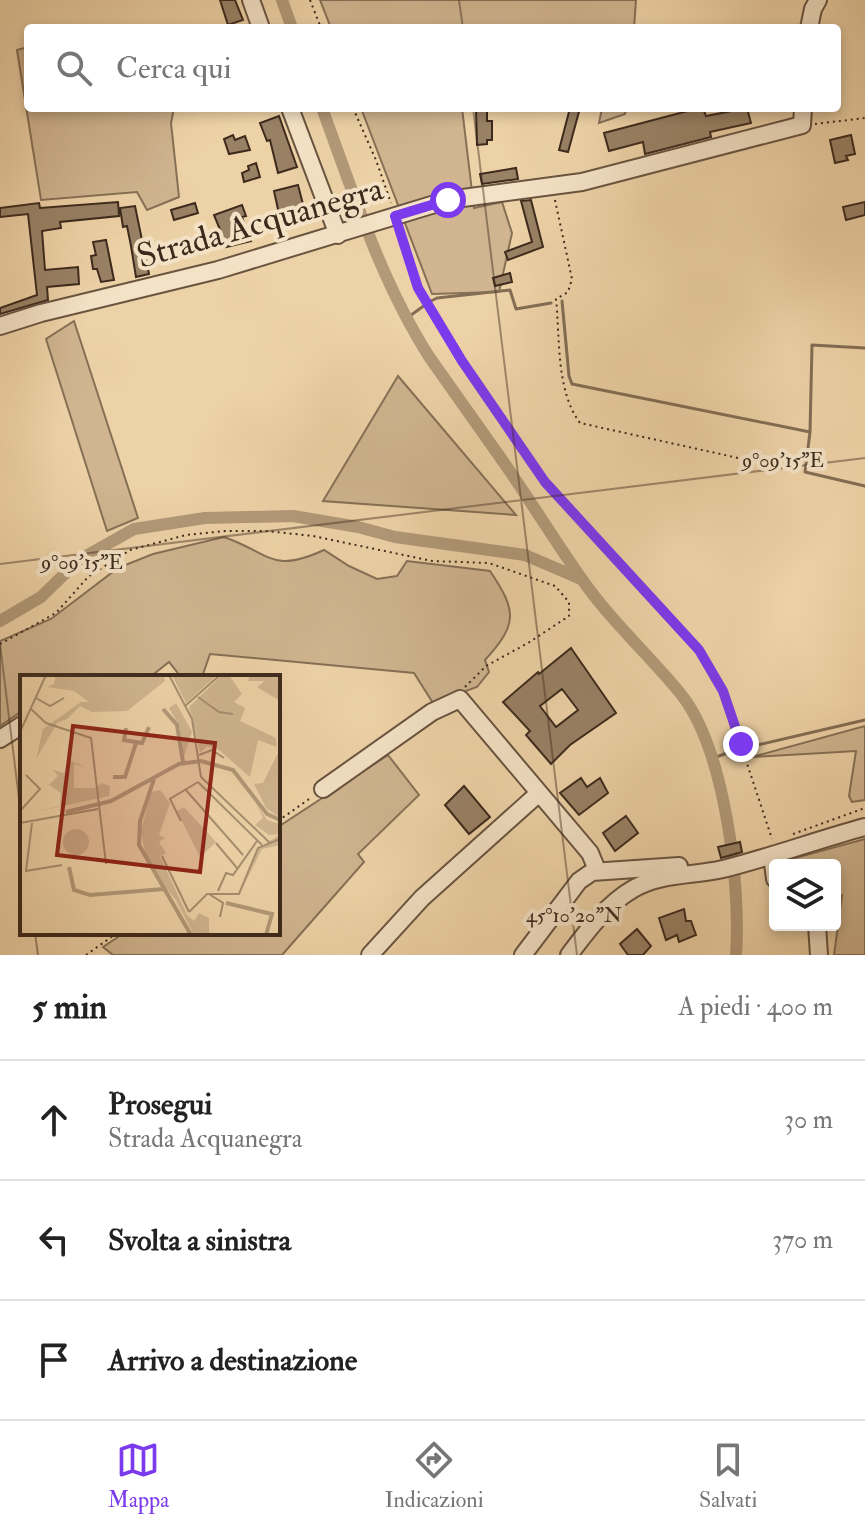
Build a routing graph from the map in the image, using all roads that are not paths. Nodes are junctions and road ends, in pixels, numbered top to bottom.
1 (251, 0) edge
2 (818, 0) edge
3 (260, 24) edge
4 (810, 24) edge
5 (292, 112) edge
6 (803, 116) edge
7 (338, 235) junction
8 (0, 326) edge
9 (20, 726) edge
10 (0, 739) edge
11 (323, 789) road end
12 (539, 793) junction
13 (865, 827) edge
14 (774, 854) junction
15 (774, 859) edge
16 (597, 870) junction
17 (720, 870) junction
18 (817, 931) edge
19 (370, 955) edge
20 (523, 955) edge
21 (569, 955) edge
22 (819, 955) edge

1 - 3 street
2 - 4 street
5 - 7 street
6 - 7 street, Strada Acquanegra
7 - 8 street, Strada Acquanegra
9 - 10 street
11 - 12 street
12 - 16 street
12 - 19 street
13 - 14 street
14 - 15 street
14 - 17 street
16 - 17 street
16 - 20 street
17 - 21 street
18 - 22 street

